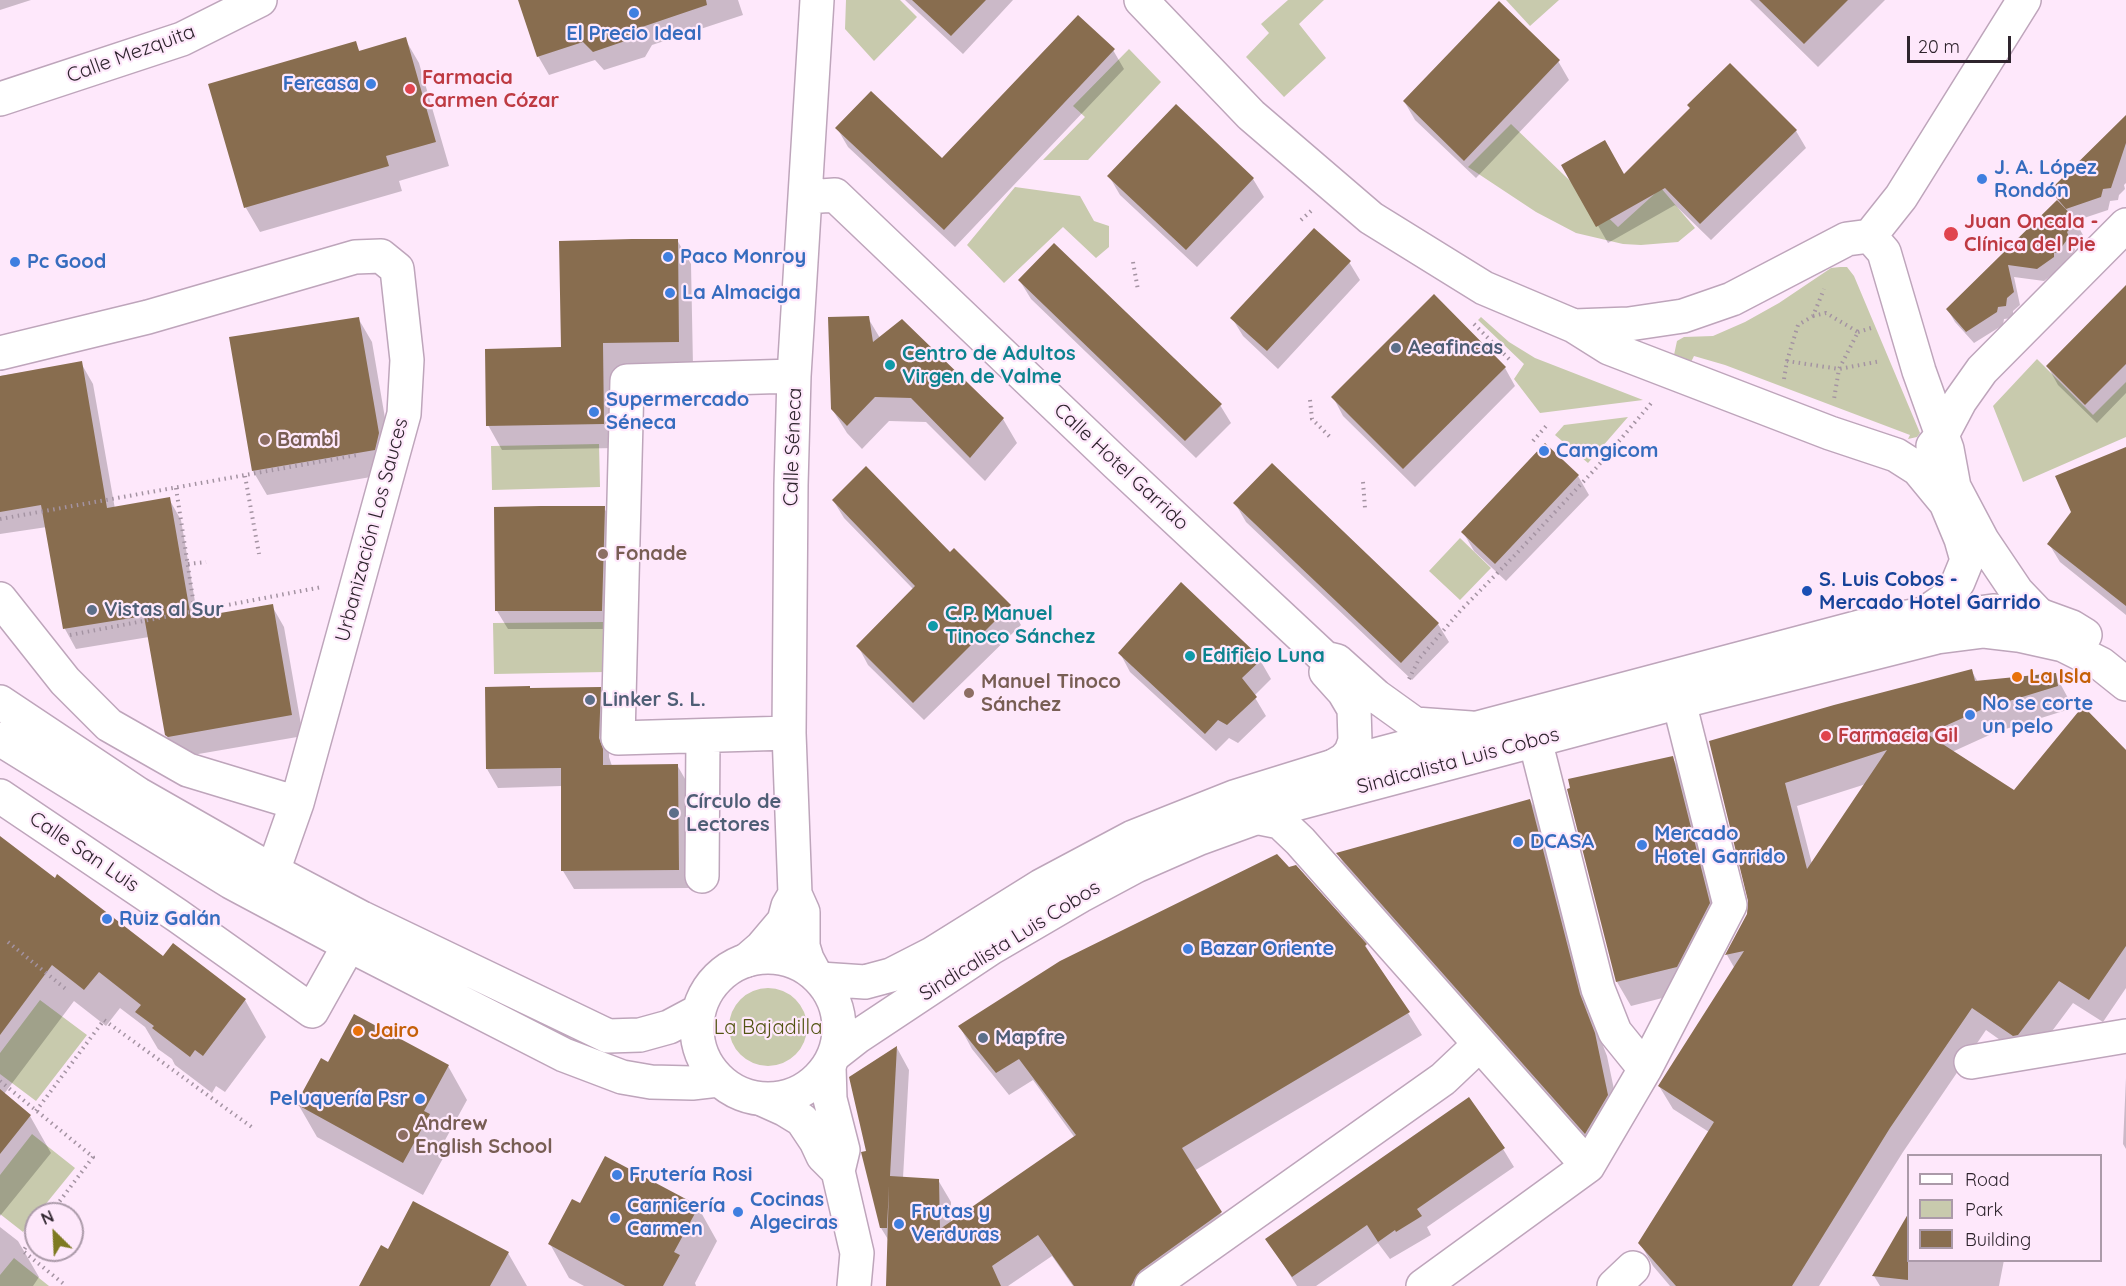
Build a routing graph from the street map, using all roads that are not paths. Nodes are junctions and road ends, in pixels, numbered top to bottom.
1 (260, 0) edge
2 (817, 0) edge
3 (1141, 0) edge
4 (2024, 0) edge
5 (0, 99) edge
6 (806, 197) junction
7 (2126, 225) edge
8 (1858, 238) junction
9 (1683, 316) junction
10 (1574, 326) junction
11 (0, 353) edge
12 (1917, 363) junction
13 (1982, 370) junction
14 (1676, 374) junction
15 (794, 376) junction
16 (1942, 435) junction
17 (1896, 455) junction
18 (0, 599) edge
19 (1924, 614) junction
20 (2039, 615) junction
21 (1325, 658) junction
22 (2126, 663) edge
23 (2126, 684) edge
24 (0, 702) edge
25 (1679, 702) junction
26 (1475, 728) junction
27 (789, 733) junction
28 (703, 736) junction
29 (0, 739) edge
30 (1535, 740) junction
31 (1334, 766) junction
32 (0, 796) edge
33 (297, 803) junction
34 (1255, 817) junction
35 (273, 871) junction
36 (702, 876) dead end
37 (795, 894) junction
38 (349, 945) junction
39 (747, 960) junction
40 (817, 976) junction
41 (699, 1011) junction
42 (2126, 1036) edge
43 (1480, 1044) junction
44 (832, 1061) junction
45 (1971, 1062) dead end
46 (1645, 1069) junction
47 (718, 1080) junction
48 (764, 1100) junction
49 (1588, 1166) junction
50 (838, 1171) junction
51 (854, 1286) edge
52 (1151, 1286) edge
53 (1423, 1286) edge

1 - 5 street, Calle Mezquita
2 - 6 street, Calle Séneca
3 - 10 street
4 - 8 street
6 - 15 street, Calle Séneca
6 - 21 street, Calle Hotel Garrido
7 - 13 street
8 - 9 street
8 - 12 street
9 - 10 street
9 - 14 street
10 - 14 street
11 - 33 street, Urbanización Los Sauces
12 - 13 street
12 - 16 street
13 - 16 street
14 - 17 street
15 - 27 street, Calle Séneca
15 - 28 street
16 - 17 street
16 - 20 street
17 - 19 street
18 - 33 street
19 - 20 street, Sindicalista Luis Cobos
19 - 26 street, Sindicalista Luis Cobos
20 - 22 street, Sindicalista Luis Cobos
21 - 26 street, Calle Hotel Garrido
21 - 31 street, Calle Hotel Garrido
23 - 25 street, Sindicalista Luis Cobos
24 - 35 street
25 - 30 street, Sindicalista Luis Cobos
25 - 46 street
26 - 31 street, Sindicalista Luis Cobos
27 - 28 street
27 - 37 street, Calle Séneca
28 - 36 street
29 - 38 street
30 - 34 street, Sindicalista Luis Cobos
30 - 46 street
31 - 40 street, Sindicalista Luis Cobos
32 - 38 street, Calle San Luis
33 - 35 street, Urbanización Los Sauces
34 - 43 street
34 - 44 street, Sindicalista Luis Cobos
35 - 41 street
37 - 39 street, Calle Séneca
37 - 40 street, Calle Séneca
38 - 47 street
39 - 40 street
39 - 41 street
40 - 44 street
41 - 47 street
42 - 45 street
43 - 49 street
43 - 52 street
44 - 48 street
44 - 50 street
46 - 49 street
47 - 48 street
48 - 50 street
49 - 53 street
50 - 51 street

